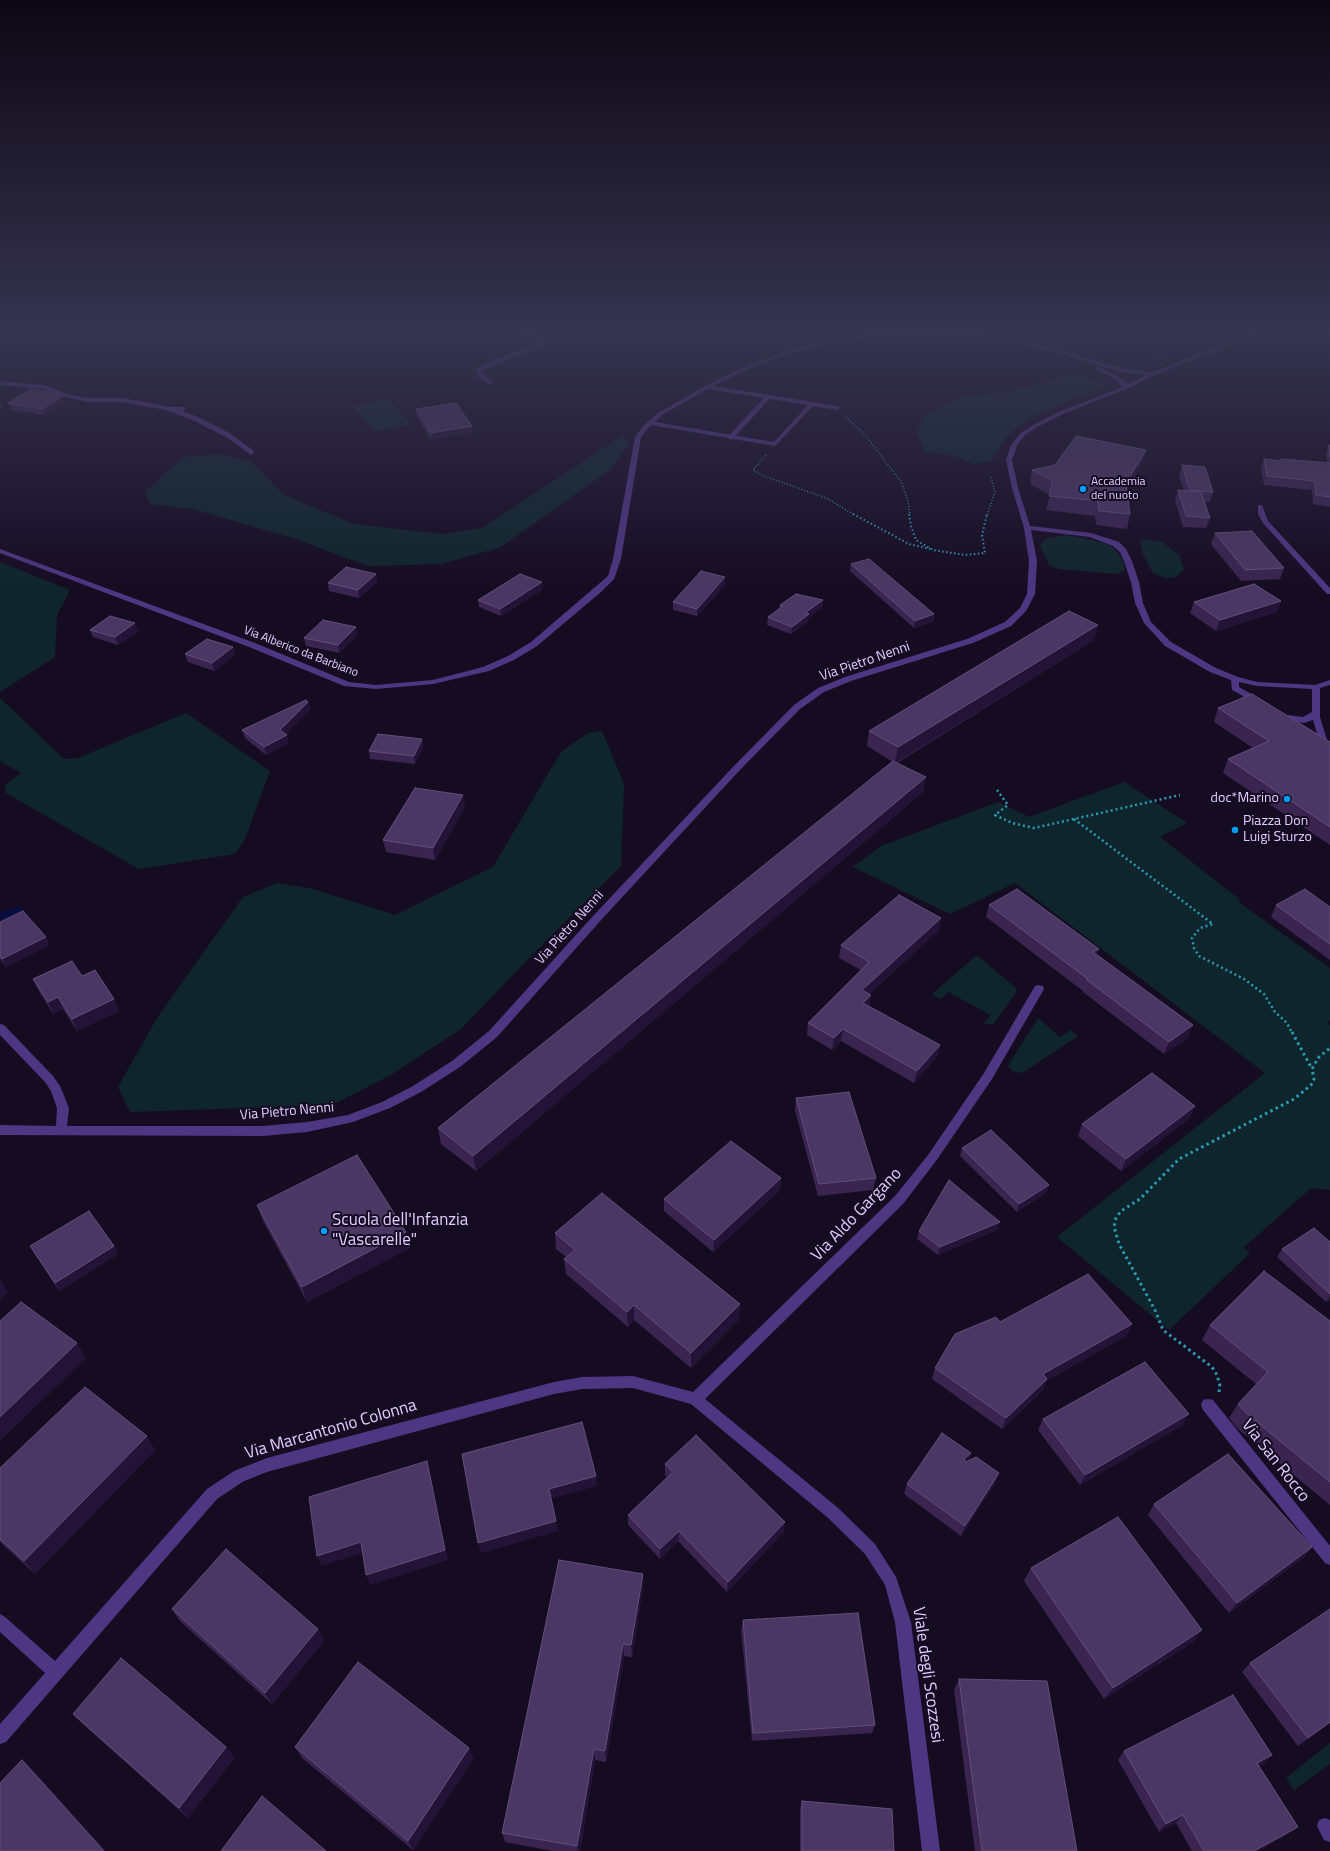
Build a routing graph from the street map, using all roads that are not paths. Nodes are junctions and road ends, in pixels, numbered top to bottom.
1 (192, 417) edge
2 (656, 417) edge
3 (749, 417) edge
4 (800, 417) edge
5 (1053, 417) edge
6 (650, 423) junction
7 (731, 437) junction
8 (251, 452) dead end
9 (1260, 506) dead end
10 (1027, 528) junction
11 (0, 551) edge
12 (1330, 592) edge
13 (1235, 679) junction
14 (1330, 682) edge
15 (1316, 686) junction
16 (1268, 707) edge
17 (1316, 713) junction
18 (1326, 742) edge
19 (1039, 989) dead end
20 (0, 1028) edge
21 (60, 1129) junction
22 (0, 1130) edge
23 (695, 1399) junction
24 (1208, 1405) road end
25 (1330, 1558) edge
26 (0, 1622) edge
27 (56, 1673) junction
28 (0, 1736) edge
29 (931, 1851) edge

1 - 8 lane
2 - 6 street, Via Alberico da Barbiano
3 - 7 lane
4 - 7 street
5 - 10 street, Via Pietro Nenni
6 - 7 street
6 - 11 street, Via Alberico da Barbiano
9 - 12 street
10 - 13 street
10 - 21 street, Via Pietro Nenni
13 - 15 street
13 - 16 street
14 - 15 street
15 - 17 street
17 - 18 street
17 - 18 street
19 - 23 street, Via Aldo Gargano
20 - 21 street
21 - 22 street, Via Pietro Nenni
23 - 27 street, Via Marcantonio Colonna
23 - 29 street, Viale degli Scozzesi
24 - 25 street, Via San Rocco
26 - 27 street
27 - 28 street, Via Marcantonio Colonna

